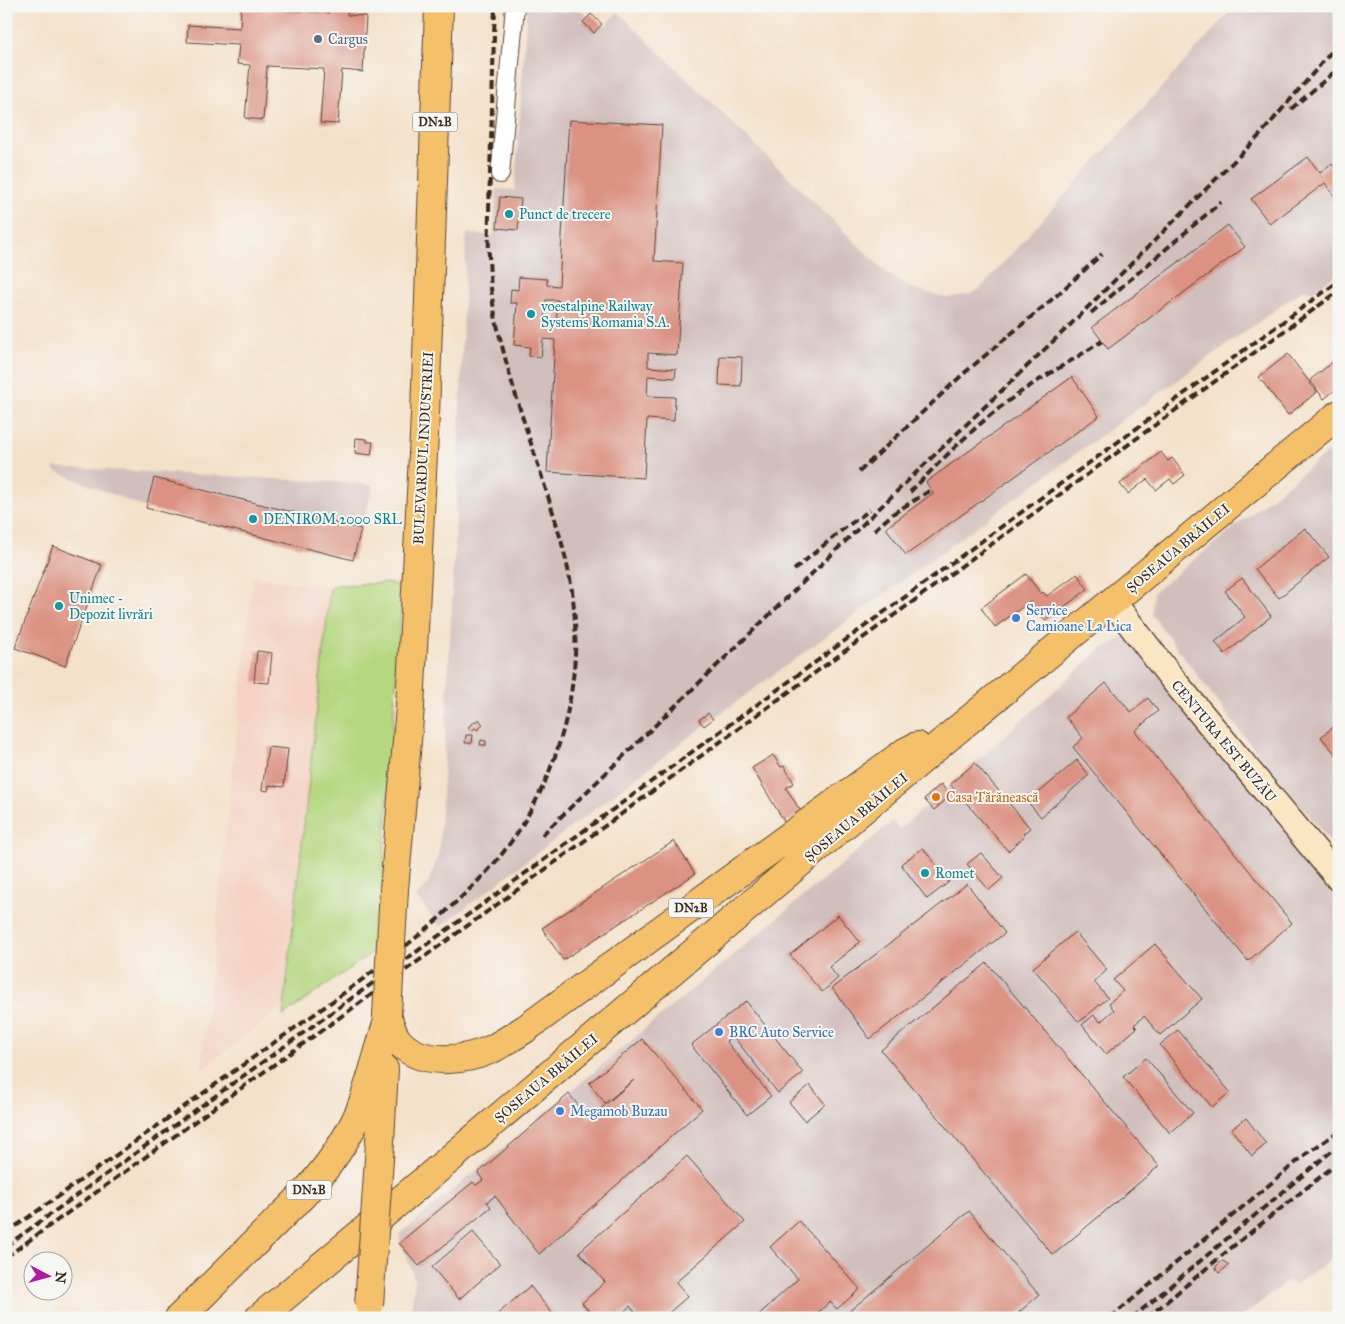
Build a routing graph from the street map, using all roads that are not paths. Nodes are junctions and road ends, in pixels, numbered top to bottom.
1 (439, 6) edge
2 (515, 6) edge
3 (500, 174) dead end
4 (1339, 414) edge
5 (1113, 602) junction
6 (958, 729) junction
7 (1339, 879) edge
8 (387, 1021) junction
9 (369, 1311) edge
10 (179, 1318) edge
11 (258, 1318) edge

1 - 8 main road, BULEVARDUL INDUSTRIEI / DN2B, bridge
2 - 3 street
4 - 5 main road, ȘOSEAUA BRĂILEI
5 - 6 main road, ȘOSEAUA BRĂILEI
5 - 7 main road, CENTURA EST BUZĂU
6 - 8 main road, DN2B
6 - 11 main road, ȘOSEAUA BRĂILEI
8 - 9 main road, DN2B, bridge
8 - 10 main road, DN2B

